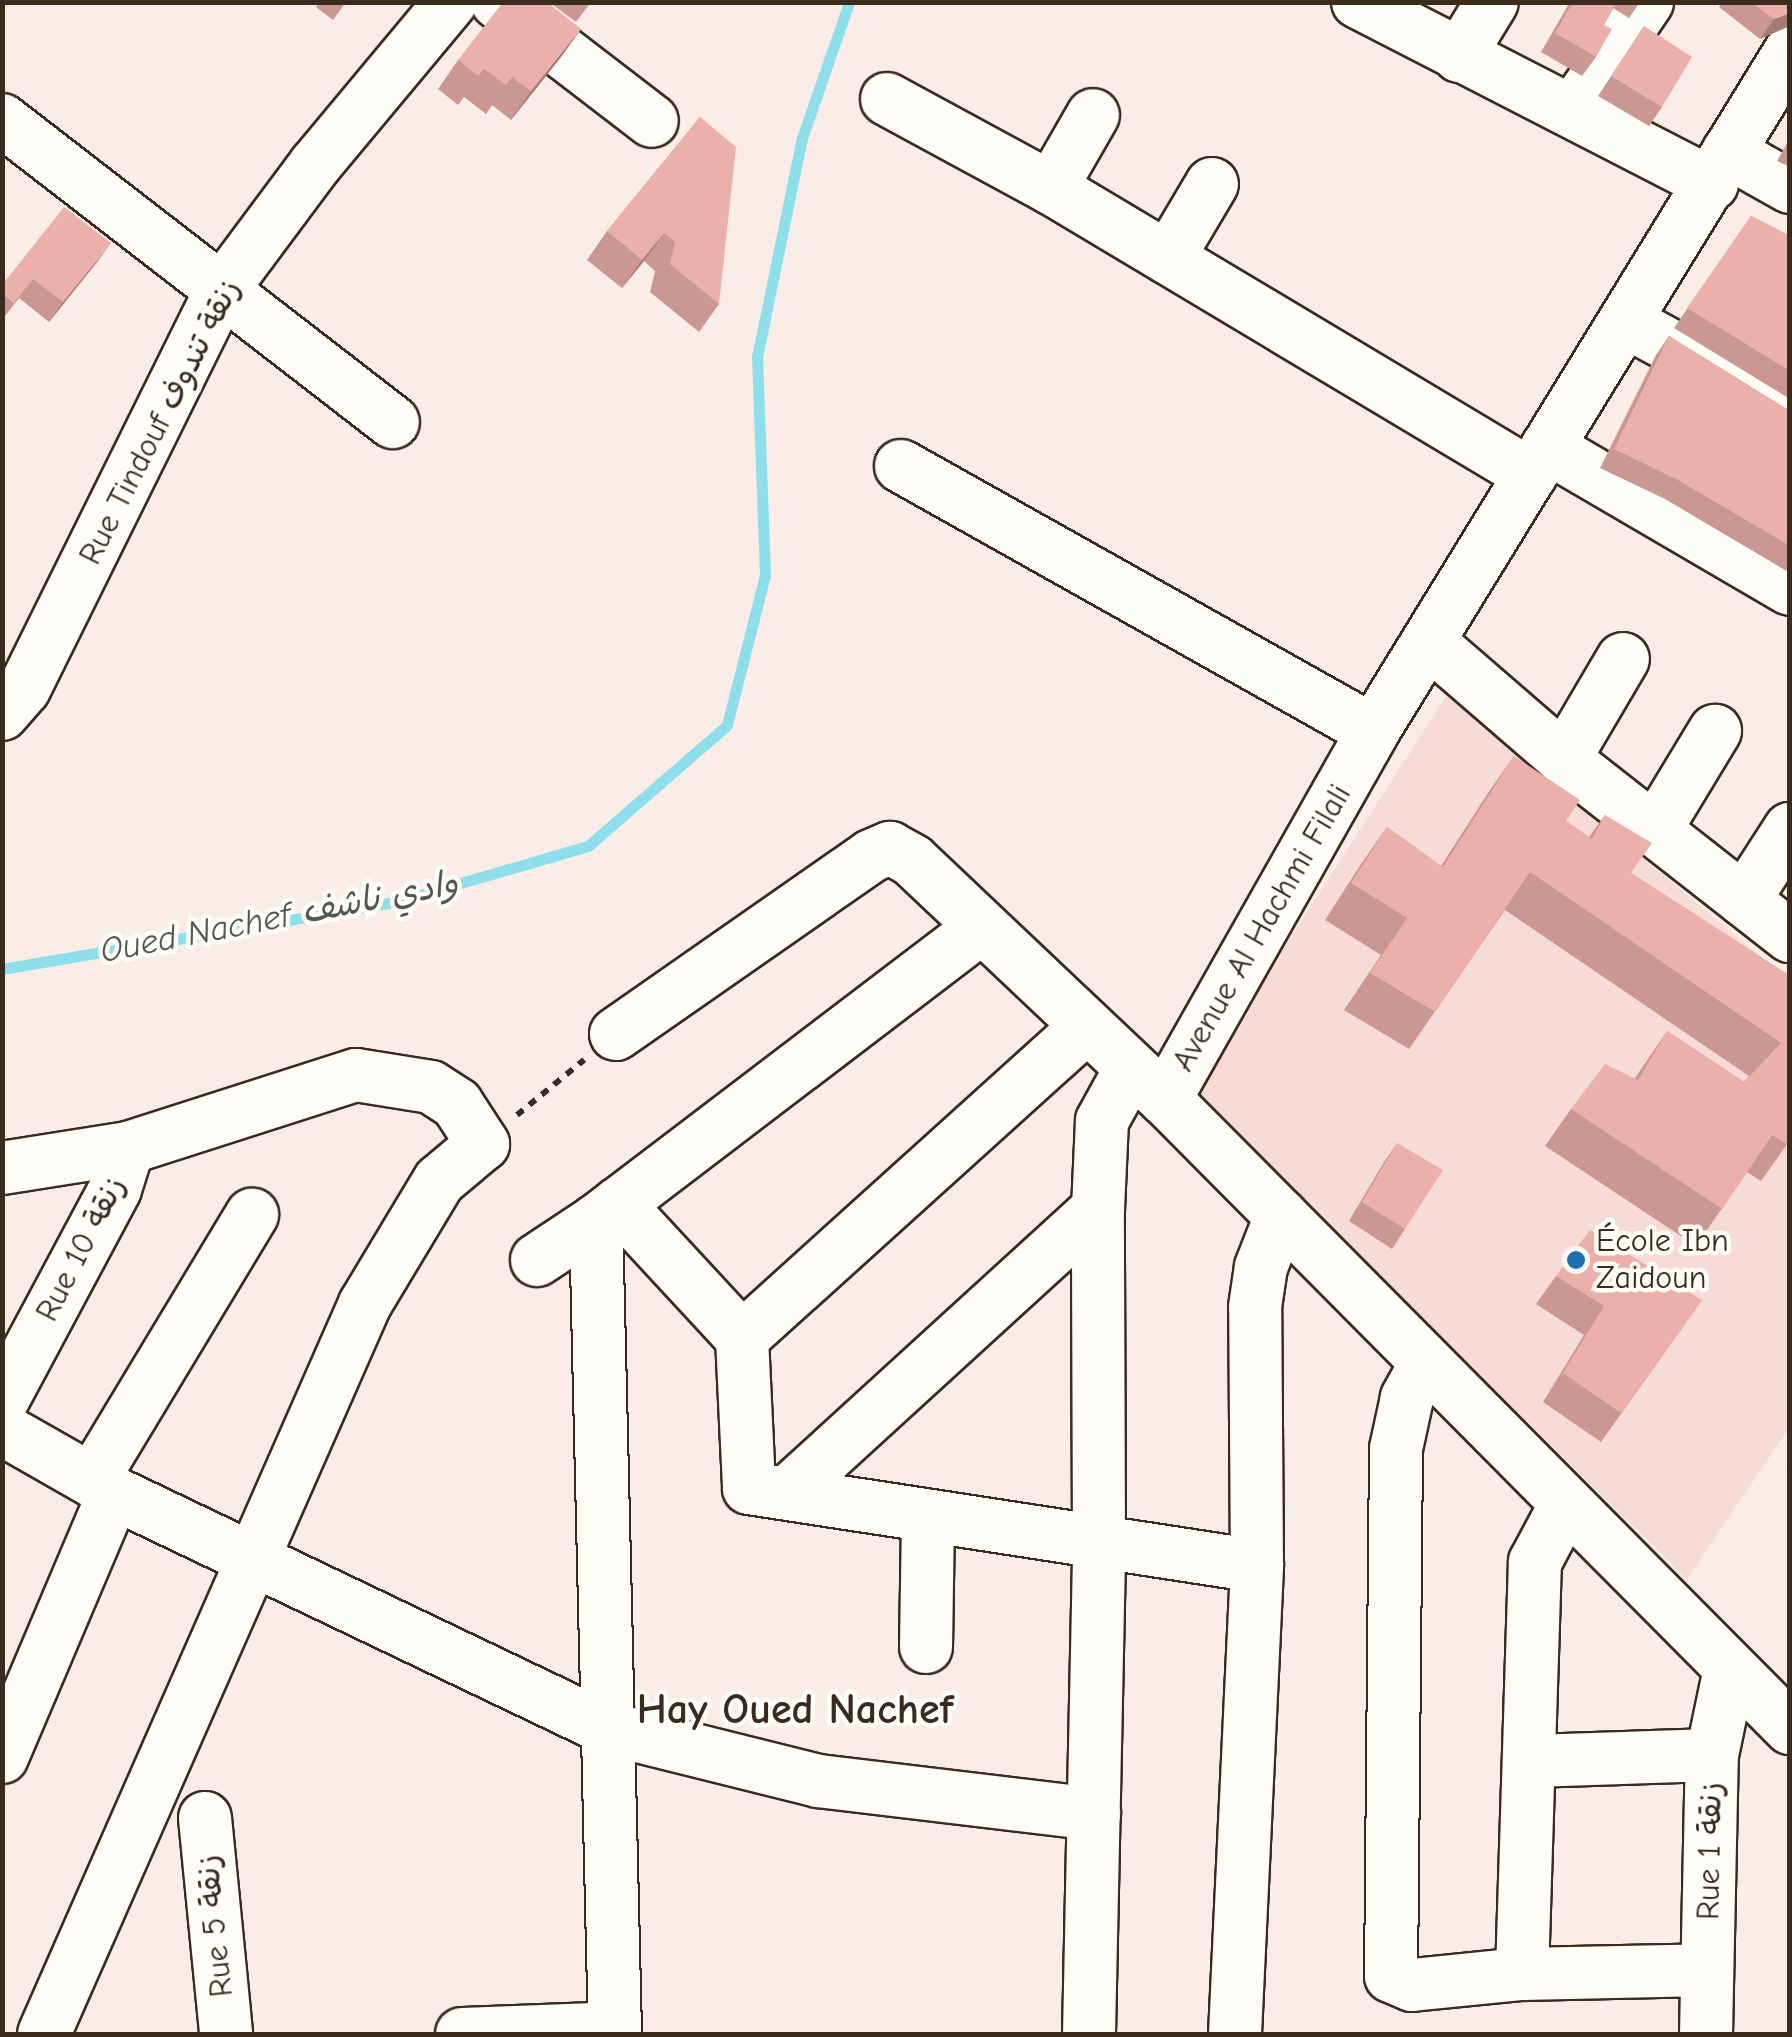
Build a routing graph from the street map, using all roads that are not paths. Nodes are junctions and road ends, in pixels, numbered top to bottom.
1 (451, 2) edge
2 (497, 2) edge
3 (1358, 2) edge
4 (1492, 2) edge
5 (1647, 2) edge
6 (1790, 52) edge
7 (1459, 56) junction
8 (887, 98) dead end
9 (1573, 111) junction
10 (1093, 115) dead end
11 (2, 120) edge
12 (652, 121) dead end
13 (1720, 168) junction
14 (1212, 184) dead end
15 (1790, 187) edge
16 (1051, 188) junction
17 (1168, 258) junction
18 (221, 291) junction
19 (1625, 321) junction
20 (1790, 411) edge
21 (393, 422) dead end
22 (1539, 461) junction
23 (901, 466) dead end
24 (1790, 590) edge
25 (1428, 642) junction
26 (1623, 659) dead end
27 (10, 690) edge
28 (1715, 731) dead end
29 (1373, 732) junction
30 (1564, 759) junction
31 (1790, 828) edge
32 (1655, 830) junction
33 (1744, 900) junction
34 (980, 928) junction
35 (1790, 936) edge
36 (1086, 1026) junction
37 (616, 1034) road end
38 (1148, 1084) junction
39 (128, 1148) junction
40 (2, 1168) edge
41 (1098, 1209) junction
42 (607, 1213) junction
43 (252, 1215) dead end
44 (1281, 1216) junction
45 (537, 1260) dead end
46 (742, 1338) junction
47 (1425, 1364) junction
48 (2, 1402) edge
49 (2, 1428) edge
50 (103, 1487) junction
51 (788, 1492) junction
52 (1566, 1504) junction
53 (928, 1518) junction
54 (1099, 1541) junction
55 (255, 1560) junction
56 (1257, 1566) junction
57 (926, 1647) dead end
58 (1730, 1669) junction
59 (606, 1728) junction
60 (1790, 1728) edge
61 (1712, 1755) junction
62 (2, 1757) edge
63 (1532, 1761) junction
64 (1094, 1814) junction
65 (204, 1818) dead end
66 (1707, 1970) junction
67 (1522, 1974) junction
68 (615, 2031) edge
69 (44, 2034) edge
70 (226, 2034) edge
71 (462, 2034) edge
72 (1089, 2034) edge
73 (1235, 2034) edge
74 (1706, 2034) edge

1 - 18 street, Rue Tindouf زنقة تندوف
2 - 12 street
3 - 7 street
4 - 7 street
5 - 9 street
6 - 13 street, Avenue Al Hachmi Filali
7 - 9 street
8 - 16 street
9 - 13 street
10 - 16 street
11 - 18 street
13 - 15 street
13 - 19 street, Avenue Al Hachmi Filali
14 - 17 street
16 - 17 street
17 - 22 street
18 - 21 street
18 - 27 street, Rue Tindouf زنقة تندوف
19 - 20 street
19 - 22 street, Avenue Al Hachmi Filali
22 - 24 street
22 - 25 street, Avenue Al Hachmi Filali
23 - 29 street
25 - 29 street, Avenue Al Hachmi Filali
25 - 30 street
26 - 30 street
28 - 32 street
29 - 38 street, Avenue Al Hachmi Filali
30 - 32 street
31 - 33 street
32 - 33 street
33 - 35 street
34 - 36 street
34 - 37 street
34 - 42 street
36 - 38 street
36 - 46 street
38 - 41 street
38 - 44 street, Avenue Al Hachmi Filali
39 - 40 street
39 - 48 street, Rue 10 زنقة
39 - 55 street
41 - 51 street
41 - 54 street
42 - 45 street
42 - 46 street
42 - 59 street
43 - 50 street
44 - 47 street, Avenue Al Hachmi Filali
44 - 56 street
46 - 51 street
47 - 52 street, Avenue Al Hachmi Filali
47 - 67 street
49 - 50 street
50 - 55 street
50 - 62 street
51 - 53 street
52 - 58 street, Avenue Al Hachmi Filali
52 - 63 street
53 - 54 street
53 - 57 street
54 - 56 street
54 - 64 street
55 - 59 street
55 - 69 street
56 - 73 street
58 - 60 street, Avenue Al Hachmi Filali
58 - 61 street, Rue 1 زنقة
59 - 64 street
59 - 68 street
61 - 63 street
61 - 66 street, Rue 1 زنقة
63 - 67 street
64 - 72 street
65 - 70 street, Rue 5 زنقة
66 - 67 street
66 - 74 street, Rue 1 زنقة
68 - 71 street

